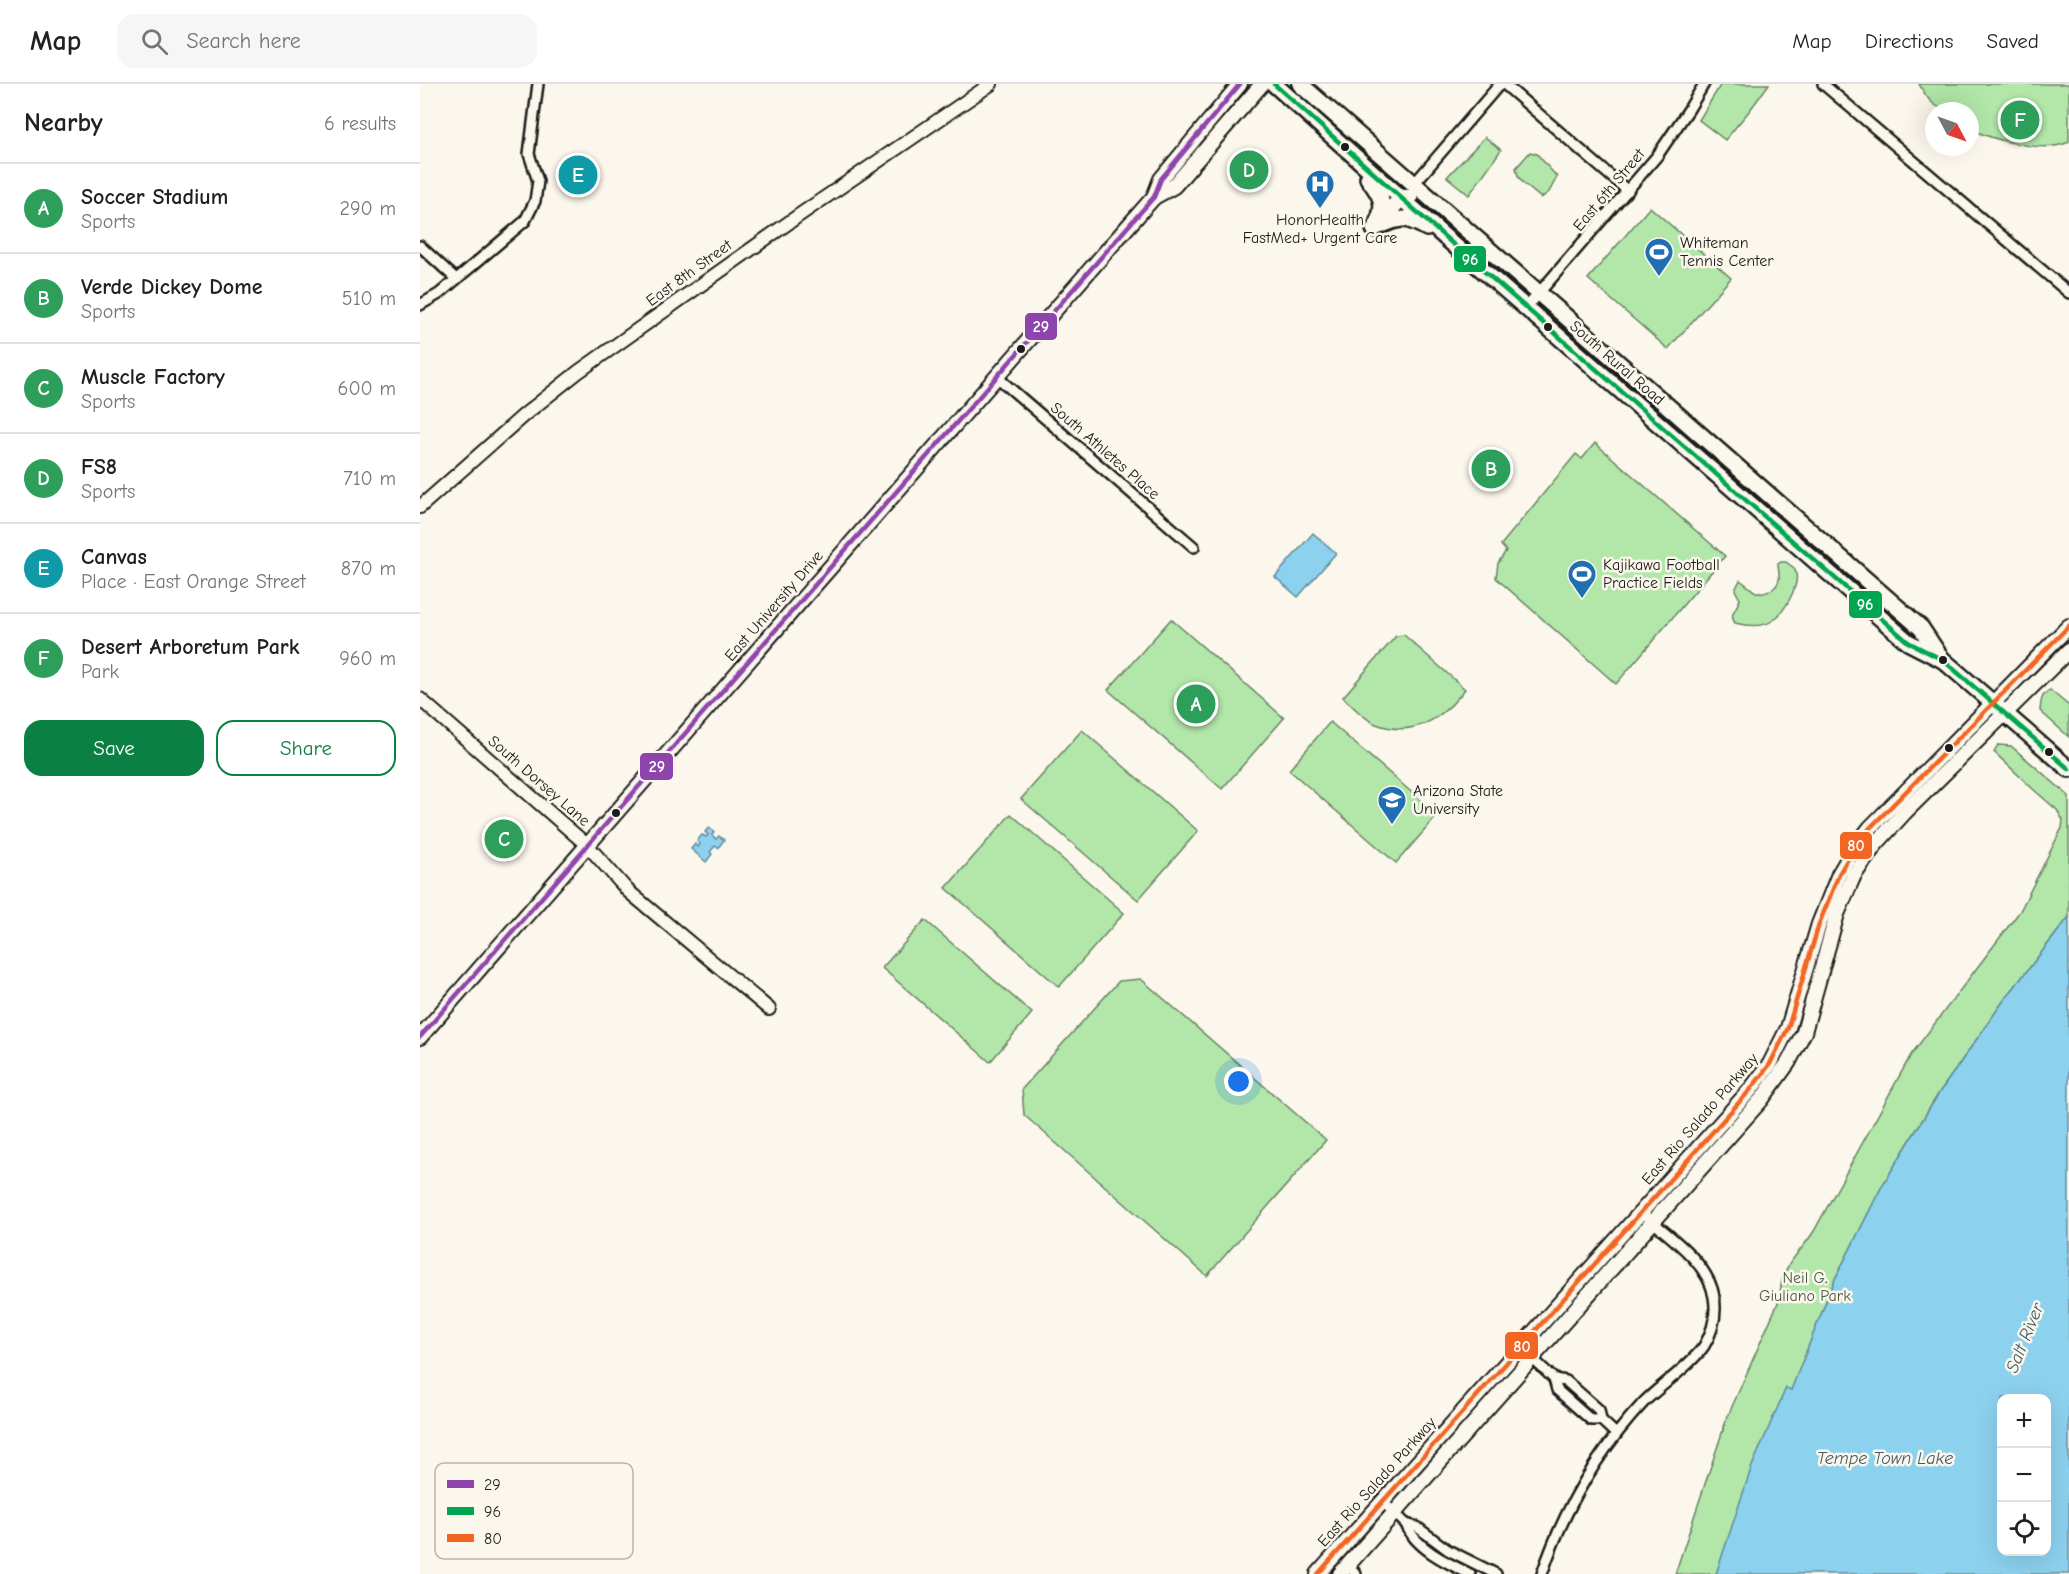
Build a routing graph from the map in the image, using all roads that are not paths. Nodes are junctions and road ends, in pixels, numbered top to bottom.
1 (538, 84) edge
2 (991, 84) edge
3 (1240, 84) edge
4 (1262, 84) edge
5 (1274, 84) edge
6 (1300, 84) edge
7 (1502, 84) edge
8 (1704, 84) edge
9 (1823, 84) edge
10 (1347, 151) junction
11 (1413, 185) junction
12 (1628, 191) junction
13 (1154, 197) junction
14 (1401, 198) junction
15 (1374, 229) junction
16 (1472, 235) junction
17 (1446, 238) junction
18 (420, 246) edge
19 (456, 279) junction
20 (1539, 294) junction
21 (2069, 294) edge
22 (420, 305) edge
23 (1526, 308) junction
24 (997, 377) junction
25 (420, 507) edge
26 (1194, 547) dead end
27 (2069, 626) edge
28 (2069, 650) edge
29 (1943, 660) junction
30 (420, 699) edge
31 (1993, 704) junction
32 (2005, 715) junction
33 (2069, 769) edge
34 (588, 846) junction
35 (769, 1009) dead end
36 (420, 1037) edge
37 (1641, 1212) junction
38 (1652, 1222) junction
39 (1532, 1358) junction
40 (1616, 1434) junction
41 (1382, 1501) junction
42 (1395, 1513) junction
43 (1406, 1524) junction
44 (1348, 1571) edge
45 (1318, 1574) edge
46 (1470, 1574) edge
47 (1496, 1574) edge
48 (1542, 1574) edge

1 - 19 street
2 - 25 street, East 8th Street
3 - 13 main road, East University Drive
4 - 13 main road, East University Drive
5 - 10 main road, South Rural Road
6 - 11 main road, South Rural Road
7 - 11 street
7 - 12 street
8 - 12 street, East 6th Street
9 - 21 street
10 - 14 main road, South Rural Road
10 - 15 main road
11 - 16 main road, South Rural Road
12 - 20 street, East 6th Street
13 - 24 main road, East University Drive
14 - 15 main road
14 - 16 main road
14 - 17 main road, South Rural Road
15 - 17 main road
16 - 20 main road, South Rural Road
17 - 23 main road, South Rural Road
18 - 19 street
19 - 22 street
20 - 23 street, East 6th Street
20 - 29 main road, South Rural Road
23 - 29 main road, South Rural Road
24 - 26 street, South Athletes Place
24 - 34 main road, East University Drive
27 - 31 main road, East Rio Salado Parkway
28 - 32 main road, East Rio Salado Parkway
29 - 31 main road, South Rural Road
30 - 34 street, South Dorsey Lane
31 - 32 main road, South Rural Road
31 - 37 main road, East Rio Salado Parkway
32 - 33 main road, South Rural Road
32 - 38 main road, East Rio Salado Parkway
34 - 35 street, South Dorsey Lane
34 - 36 main road, East University Drive
37 - 38 street
37 - 41 main road, East Rio Salado Parkway
38 - 39 main road, East Rio Salado Parkway
38 - 40 street
39 - 40 street
39 - 42 main road, East Rio Salado Parkway
40 - 48 street
41 - 42 street
41 - 45 main road, East Rio Salado Parkway
42 - 43 street
42 - 44 main road, East Rio Salado Parkway
43 - 46 street
43 - 47 street

